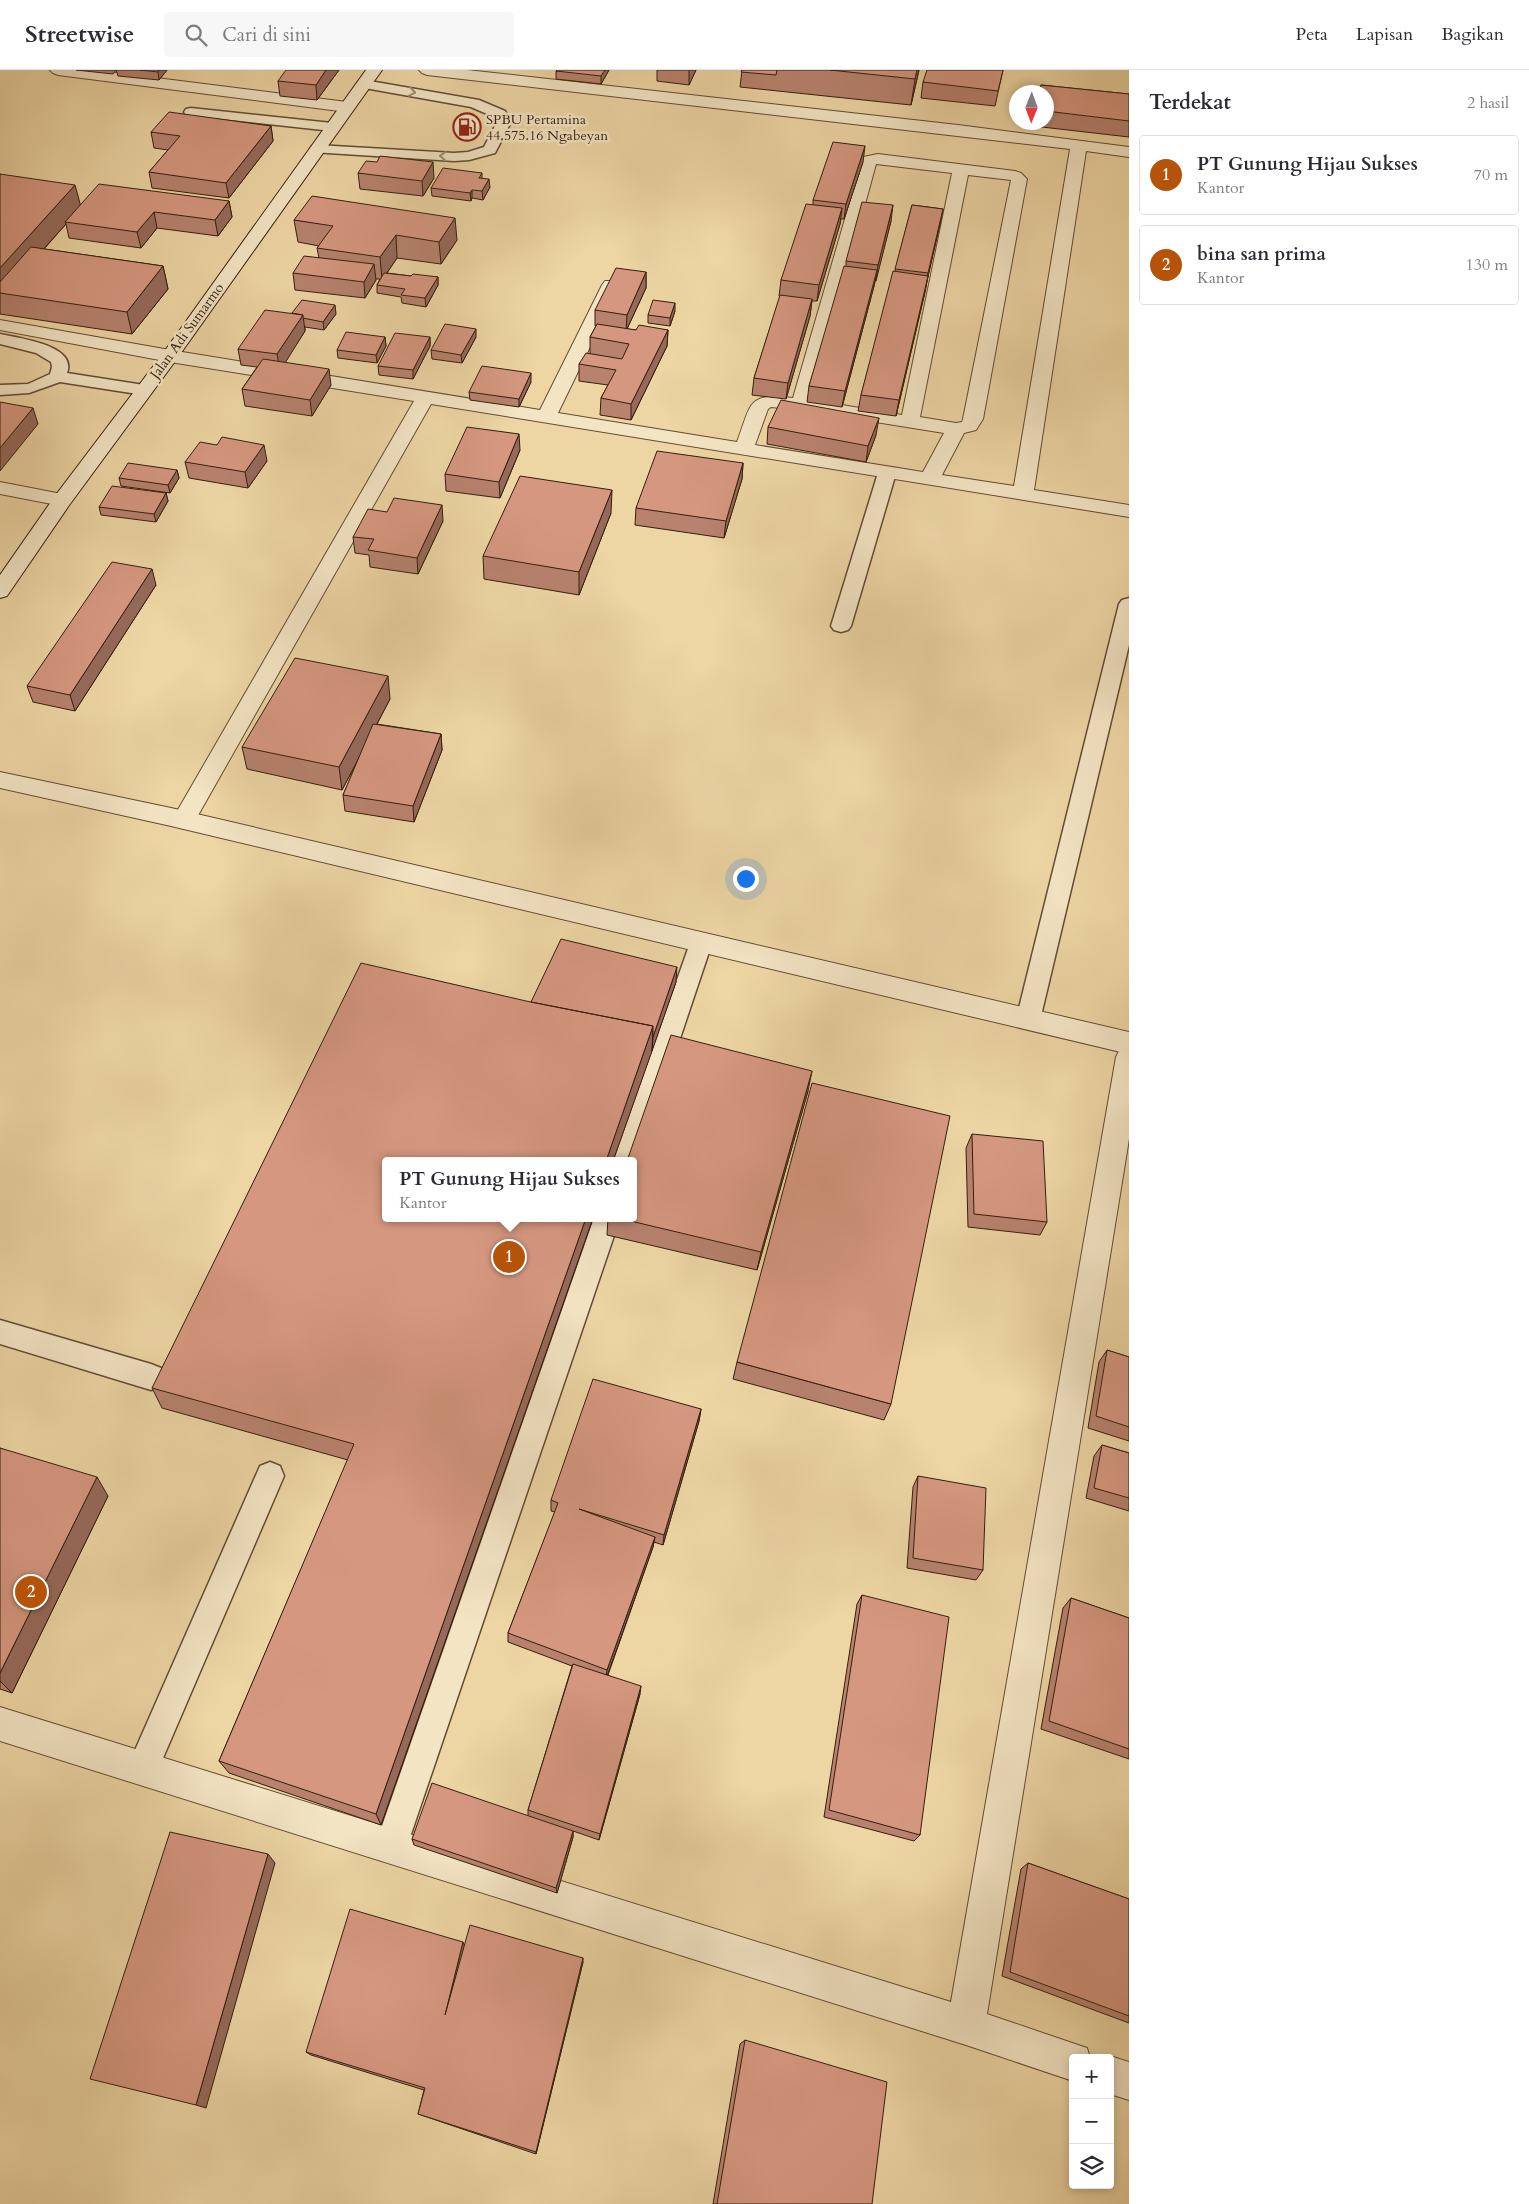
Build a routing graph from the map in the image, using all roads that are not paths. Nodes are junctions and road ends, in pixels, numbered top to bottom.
1 (58, 70) edge
2 (427, 70) edge
3 (369, 77) edge
4 (347, 107) junction
5 (191, 112) dead end
6 (332, 127) junction
7 (1079, 145) junction
8 (317, 149) junction
9 (1129, 152) edge
10 (961, 170) junction
11 (612, 284) edge
12 (0, 325) edge
13 (0, 339) edge
14 (170, 356) junction
15 (57, 377) junction
16 (0, 390) edge
17 (144, 390) junction
18 (426, 397) junction
19 (801, 404) junction
20 (547, 416) junction
21 (910, 421) junction
22 (956, 429) junction
23 (744, 448) junction
24 (887, 473) junction
25 (929, 480) junction
26 (0, 488) edge
27 (1023, 494) junction
28 (62, 500) junction
29 (1129, 511) edge
30 (0, 591) edge
31 (1129, 604) edge
32 (841, 626) dead end
33 (0, 780) edge
34 (184, 820) junction
35 (701, 943) junction
36 (1028, 1020) junction
37 (1129, 1044) edge
38 (1129, 1057) edge
39 (627, 1157) edge
40 (605, 1222) edge
41 (0, 1332) edge
42 (151, 1377) dead end
43 (270, 1476) dead end
44 (0, 1724) edge
45 (143, 1768) junction
46 (391, 1846) junction
47 (966, 2026) junction
48 (1069, 2061) edge
49 (1114, 2076) edge
50 (1129, 2081) edge

1 - 4 street
2 - 7 street
3 - 4 street, Jalan Adi Sumarmo
3 -> 8 lane
4 - 6 street, Jalan Adi Sumarmo
5 - 6 lane
6 - 8 street, Jalan Adi Sumarmo
7 - 9 street
7 - 27 street
8 - 14 street, Jalan Adi Sumarmo
10 - 19 street
10 - 21 street
10 - 22 street
11 - 20 street
12 - 14 street
13 - 15 lane
14 - 17 street, Jalan Adi Sumarmo
14 - 18 street
15 - 16 lane
15 - 17 lane
17 - 28 street, Jalan Adi Sumarmo
18 - 20 street
18 - 34 street
19 - 21 street
19 - 23 street
20 - 23 street
21 - 22 street
22 - 25 street
23 - 24 street
24 - 25 street
24 - 32 lane
25 - 27 street
26 - 28 street
27 - 29 street
28 - 30 street, Jalan Adi Sumarmo
31 - 36 lane
33 - 34 street
34 - 35 street
35 - 36 street
35 - 39 lane
36 - 37 street
38 - 47 street
40 - 46 lane
41 - 42 lane
43 - 45 lane
44 - 45 street
45 - 46 street
46 - 47 street
47 - 48 street
49 - 50 street

